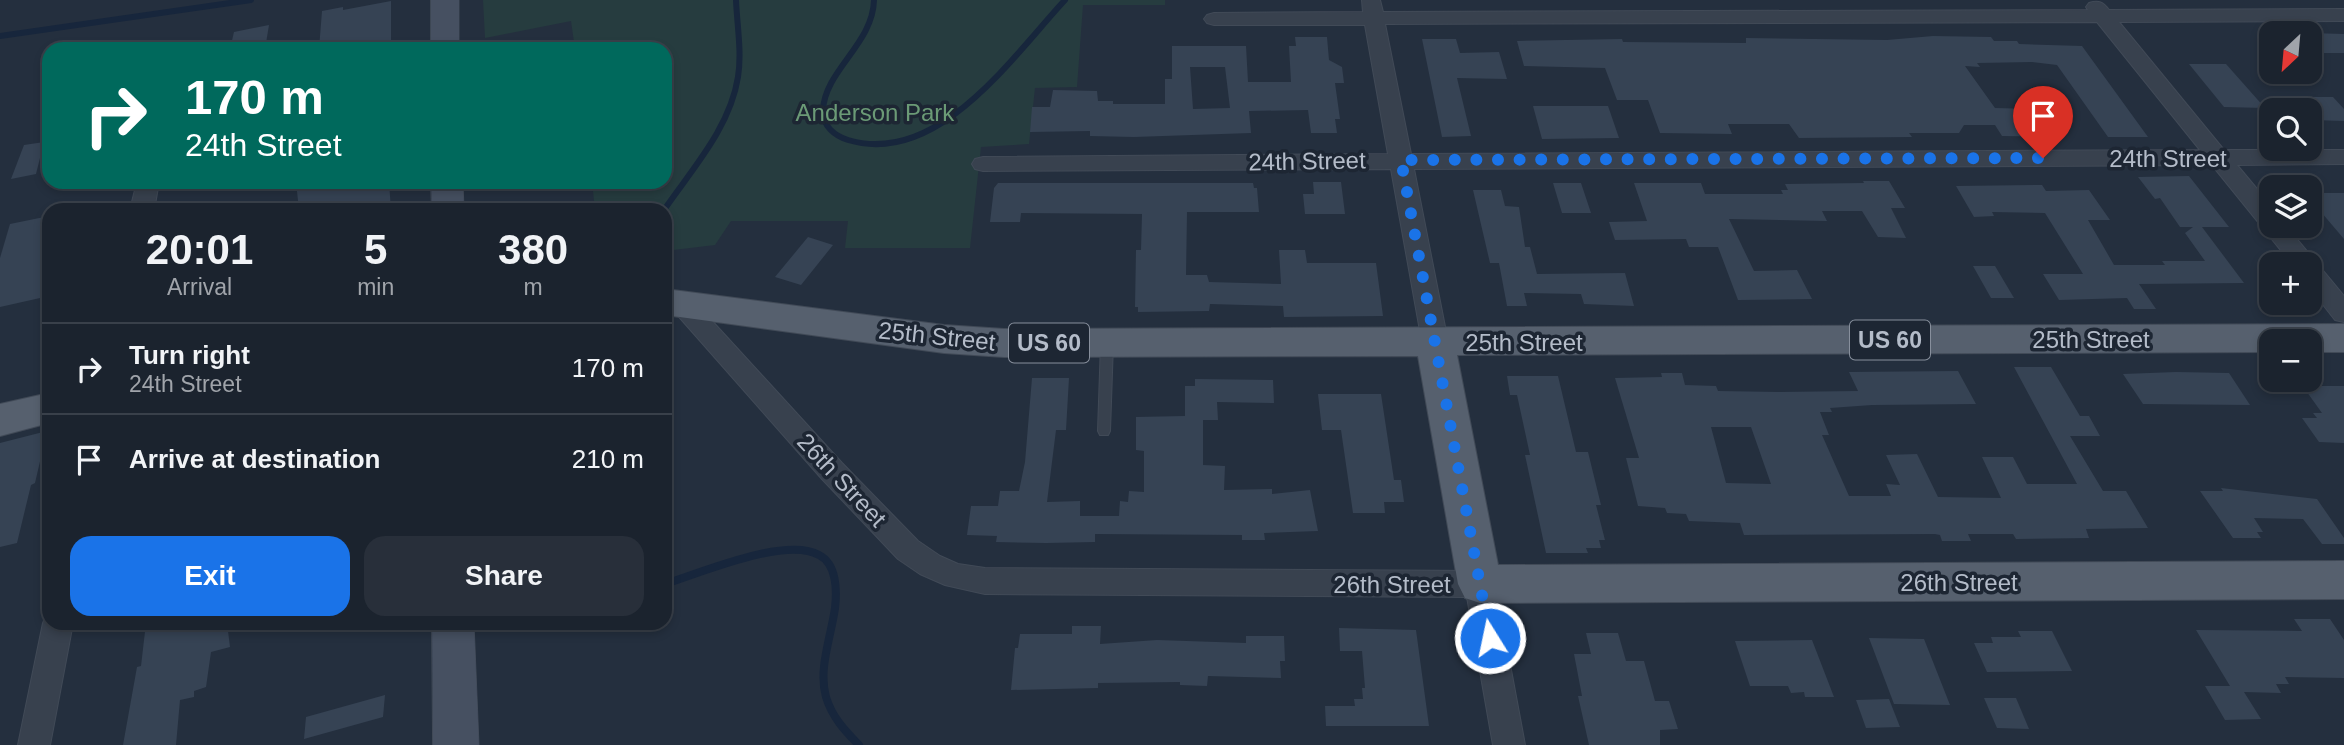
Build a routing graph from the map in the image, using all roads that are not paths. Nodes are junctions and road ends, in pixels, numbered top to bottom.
1 (444, 0) edge
2 (2096, 8) edge
3 (1372, 9) edge
4 (2344, 15) edge
5 (1214, 19) dead end
6 (445, 42) edge
7 (2344, 157) edge
8 (2218, 158) junction
9 (1401, 160) junction
10 (983, 164) dead end
11 (2259, 209) edge
12 (2283, 238) edge
13 (2295, 252) edge
14 (2322, 286) edge
15 (674, 303) edge
16 (2344, 313) edge
17 (2344, 338) edge
18 (1435, 342) junction
19 (1107, 343) junction
20 (42, 410) edge
21 (0, 420) edge
22 (1104, 431) dead end
23 (2344, 579) edge
24 (1480, 584) junction
25 (57, 630) edge
26 (453, 630) edge
27 (34, 745) edge
28 (456, 745) edge
29 (1509, 745) edge

1 - 6 street
2 - 3 street
2 - 4 street
2 - 8 street
3 - 5 street
3 - 9 street
7 - 8 street, 24th Street
8 - 9 street, 24th Street
8 - 11 street
9 - 10 street, 24th Street
9 - 18 street
12 - 13 street
14 - 16 street
15 - 19 main road, 25th Street / US 60
15 - 24 street, 26th Street
17 - 18 main road, 25th Street / US 60
18 - 19 main road, 25th Street / US 60
18 - 24 main road
19 - 22 lane
20 - 21 main road
23 - 24 main road, 26th Street
24 - 29 street
25 - 27 street
26 - 28 main road

